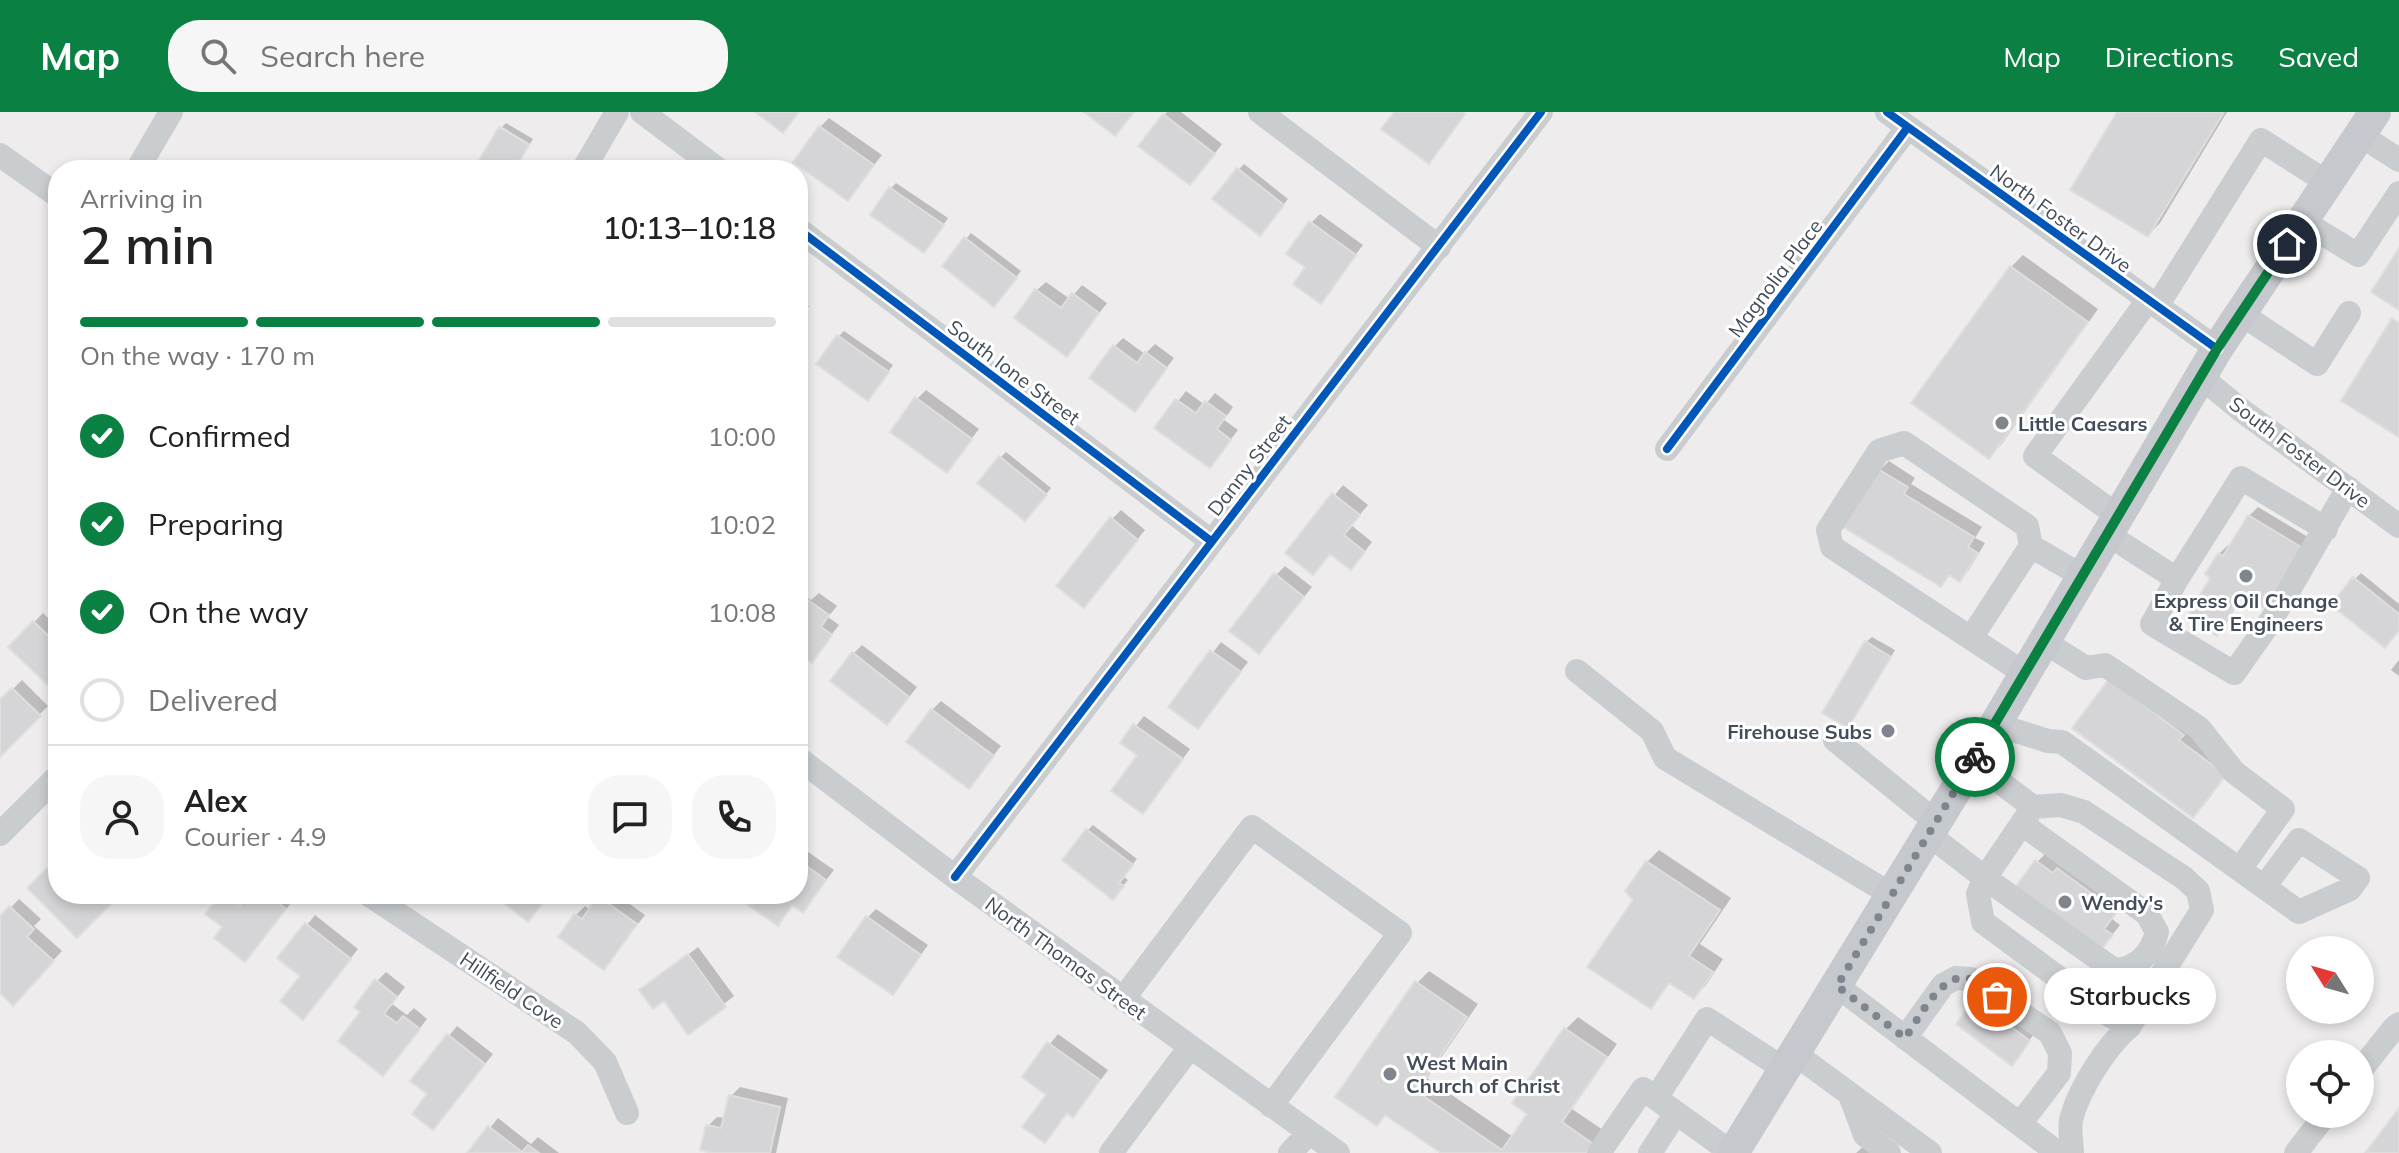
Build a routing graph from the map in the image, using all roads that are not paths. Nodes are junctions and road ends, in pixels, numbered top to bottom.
1 (171, 112) edge
2 (617, 112) edge
3 (642, 112) edge
4 (1260, 112) edge
5 (1541, 112) edge
6 (1887, 112) edge
7 (2368, 123) edge
8 (1908, 127) junction
9 (0, 155) edge
10 (143, 160) edge
11 (589, 160) edge
12 (706, 160) edge
13 (2399, 160) edge
14 (2328, 183) junction
15 (48, 189) edge
16 (2399, 193) edge
17 (2302, 221) junction
18 (808, 237) edge
19 (1439, 247) junction
20 (2152, 303) junction
21 (2349, 313) dead end
22 (2241, 314) junction
23 (2217, 349) junction
24 (2201, 377) junction
25 (1667, 449) dead end
26 (2348, 488) junction
27 (2112, 525) junction
28 (2399, 526) edge
29 (2326, 529) junction
30 (1211, 541) junction
31 (2031, 546) junction
32 (2082, 576) junction
33 (2177, 579) junction
34 (1971, 638) junction
35 (2043, 641) junction
36 (1577, 671) dead end
37 (2024, 673) junction
38 (1994, 724) junction
39 (1835, 740) dead end
40 (1973, 762) junction
41 (808, 766) edge
42 (48, 786) edge
43 (2028, 815) junction
44 (1932, 828) junction
45 (0, 834) edge
46 (2240, 869) junction
47 (955, 877) junction
48 (1985, 878) junction
49 (2264, 887) dead end
50 (1892, 895) junction
51 (383, 904) edge
52 (1837, 986) junction
53 (1123, 999) junction
54 (2399, 1024) edge
55 (2129, 1027) junction
56 (1905, 1038) junction
57 (1190, 1047) junction
58 (2374, 1053) edge
59 (1789, 1061) junction
60 (1649, 1094) junction
61 (1850, 1095) junction
62 (1271, 1106) junction
63 (627, 1113) dead end
64 (1676, 1113) junction
65 (2020, 1124) junction
66 (2315, 1128) edge
67 (1309, 1133) junction
68 (1738, 1151) edge
69 (1111, 1153) edge
70 (1290, 1153) edge
71 (1338, 1153) edge
72 (1599, 1153) edge
73 (1650, 1153) edge
74 (1889, 1153) edge
75 (1930, 1153) edge
76 (2058, 1153) edge
77 (2072, 1153) edge
78 (2296, 1153) edge

1 - 10 street
2 - 11 street
3 - 12 street
4 - 19 street
5 - 19 street, Danny Street
6 - 8 street, North Foster Drive
7 - 13 street
7 - 14 main road
8 - 20 street, North Foster Drive
8 - 25 street, Magnolia Place
9 - 15 street
14 - 17 main road
14 - 20 street
16 - 17 street
17 - 22 main road
18 - 30 street, South Ione Street
19 - 30 street, Danny Street
20 - 23 street, North Foster Drive
20 - 27 street
21 - 22 street
22 - 23 main road
23 - 24 main road
24 - 26 street, South Foster Drive
24 - 27 main road
26 - 28 street, South Foster Drive
26 - 29 street
27 - 32 main road
27 - 33 street
29 - 33 street
29 - 33 street
30 - 47 street, Danny Street
31 - 32 street
31 - 34 street
31 - 34 street
32 - 35 main road
34 - 37 street
35 - 37 main road
35 - 46 street
36 - 50 street
37 - 38 main road
38 - 40 main road
38 - 46 street
39 - 44 street
40 - 43 street
40 - 44 main road
41 - 47 street, North Thomas Street
42 - 45 street
43 - 48 street
43 - 48 street
43 - 55 street
44 - 48 street
44 - 50 main road
46 - 49 street
47 - 53 street, North Thomas Street
48 - 55 street
50 - 52 main road
51 - 63 street, Hillfield Cove
52 - 56 street
52 - 59 main road
53 - 57 street, North Thomas Street
53 - 62 street
54 - 58 street
55 - 77 street
56 - 65 street
56 - 65 street
57 - 62 street, North Thomas Street
57 - 69 street
59 - 60 street
59 - 61 street
59 - 68 main road
60 - 64 street
60 - 72 street
61 - 74 street
61 - 75 street
62 - 67 street, North Thomas Street
64 - 68 street
64 - 73 street
65 - 76 street
66 - 78 street
67 - 70 street
67 - 71 street, North Thomas Street

